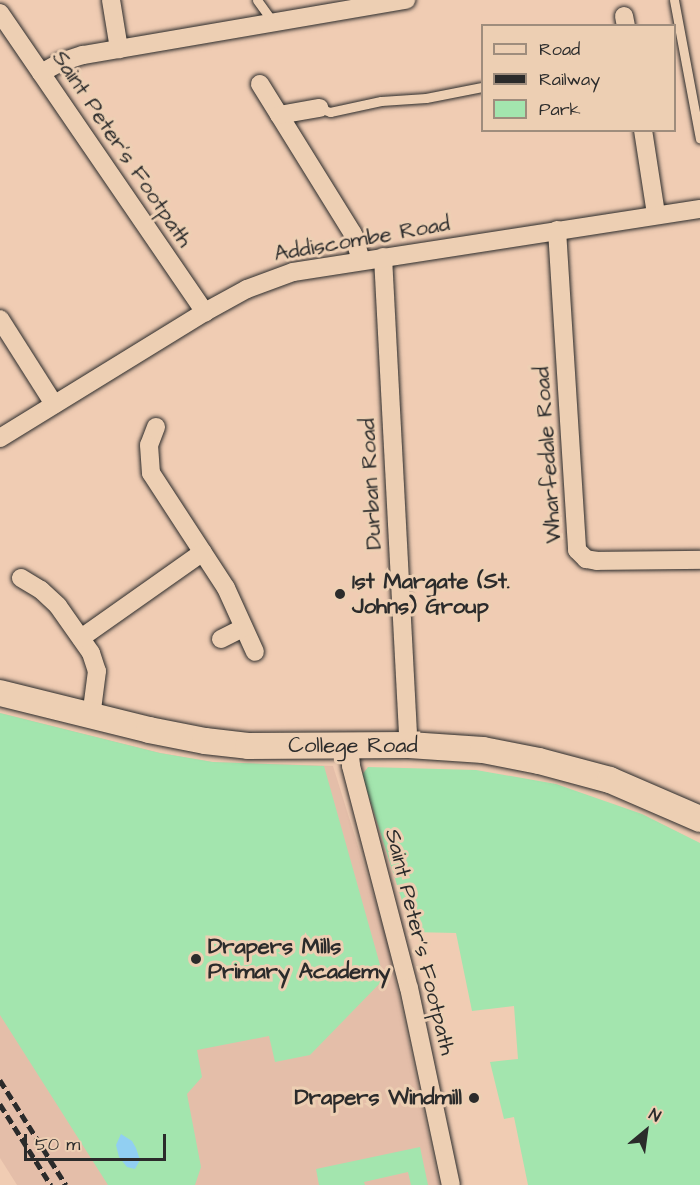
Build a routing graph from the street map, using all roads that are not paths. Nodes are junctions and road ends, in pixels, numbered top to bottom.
1 (111, 0) edge
2 (257, 0) edge
3 (406, 0) edge
4 (674, 0) edge
5 (339, 5) edge
6 (0, 13) edge
7 (272, 21) junction
8 (120, 49) junction
9 (41, 73) junction
10 (260, 84) dead end
11 (481, 87) edge
12 (319, 108) joint
13 (279, 115) junction
14 (643, 132) edge
15 (700, 139) edge
16 (700, 209) edge
17 (656, 214) junction
18 (557, 230) junction
19 (383, 257) junction
20 (361, 261) junction
21 (205, 312) junction
22 (0, 319) edge
23 (54, 404) junction
24 (156, 427) dead end
25 (0, 438) edge
26 (203, 552) junction
27 (700, 560) edge
28 (21, 578) dead end
29 (243, 628) junction
30 (81, 638) junction
31 (221, 639) dead end
32 (255, 652) dead end
33 (0, 693) edge
34 (91, 717) junction
35 (409, 745) junction
36 (350, 746) junction
37 (700, 819) edge
38 (452, 1185) edge

1 - 8 street
2 - 7 lane
3 - 5 street
4 - 15 lane
5 - 7 street
6 - 9 street, Saint Peter's Footpath
7 - 8 street
8 - 9 street
9 - 21 street, Saint Peter's Footpath
10 - 13 street
11 - 12 lane
12 - 13 street
13 - 20 street
14 - 17 street
16 - 17 street, Addiscombe Road
17 - 18 street, Addiscombe Road
18 - 19 street, Addiscombe Road
18 - 27 street, Wharfedale Road
19 - 20 street, Addiscombe Road
19 - 35 street, Durban Road
20 - 21 street, Addiscombe Road
21 - 23 street, Addiscombe Road
22 - 23 street
23 - 25 street, Addiscombe Road
24 - 26 street
26 - 29 street
26 - 30 street
28 - 30 street
29 - 31 street
29 - 32 street
30 - 34 street
33 - 34 main road, College Road
34 - 36 main road, College Road
35 - 36 main road, College Road
35 - 37 main road, College Road
36 - 38 street, Saint Peter's Footpath

